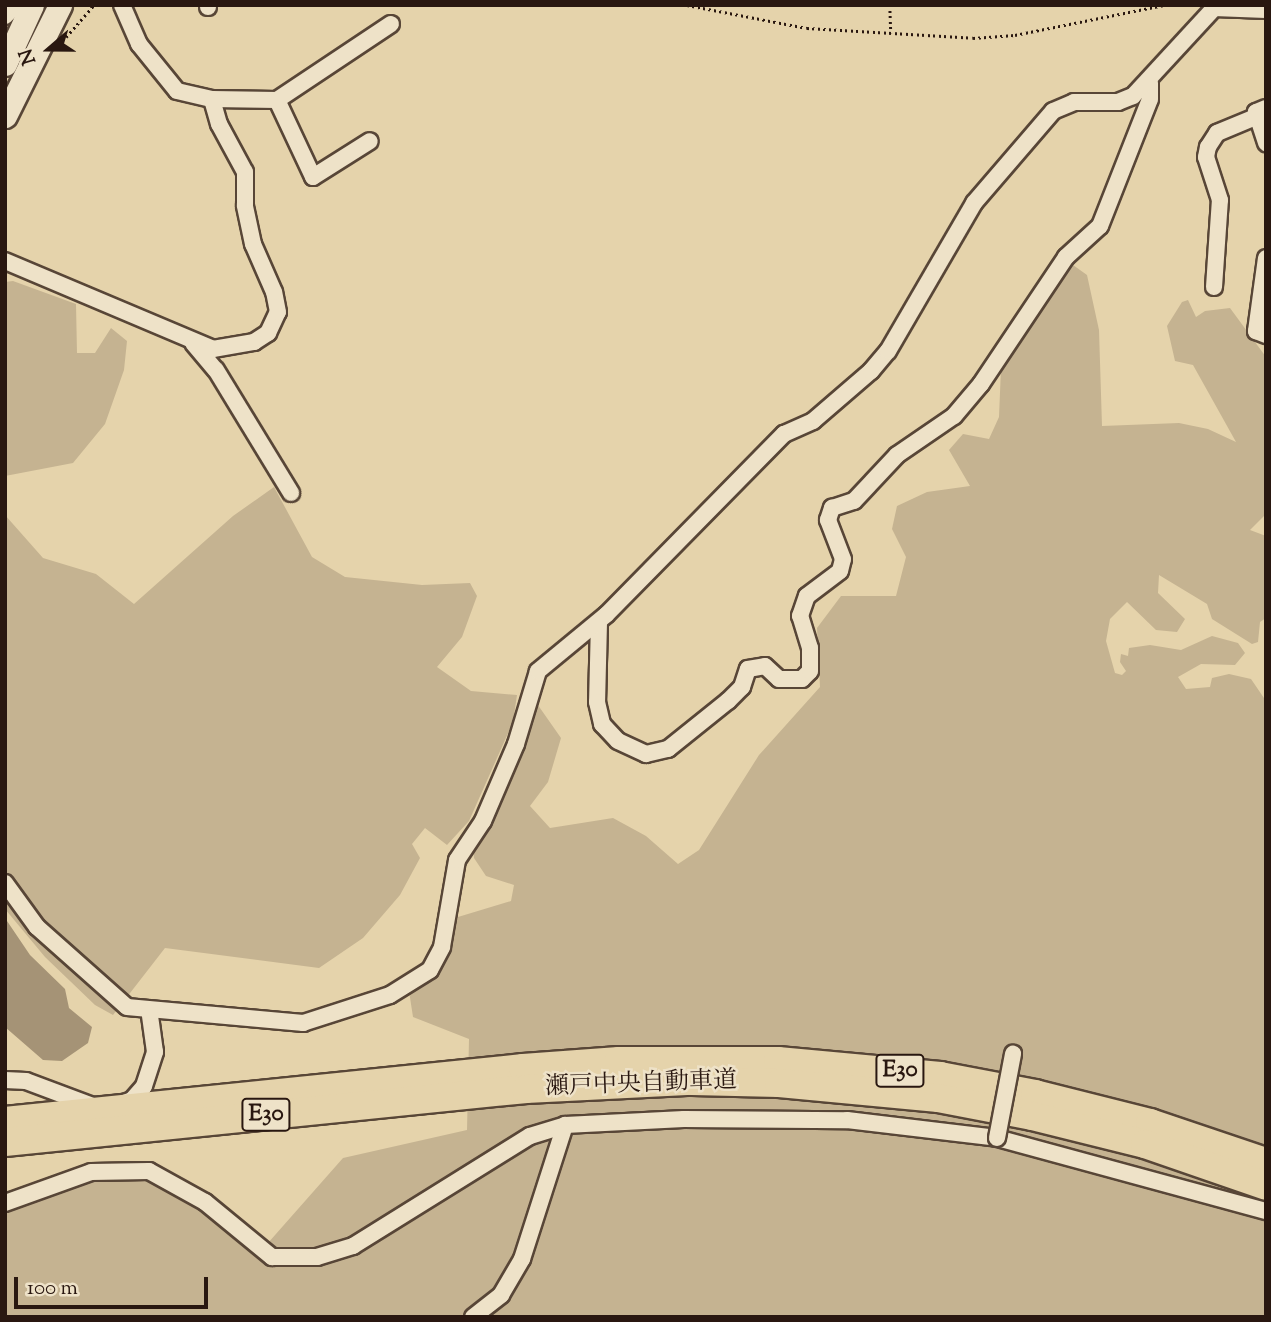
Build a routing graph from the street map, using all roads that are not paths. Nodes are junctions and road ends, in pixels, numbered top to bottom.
1 (16, 5) edge
2 (32, 5) edge
3 (60, 5) edge
4 (122, 5) edge
5 (1216, 7) edge
6 (1266, 10) edge
7 (5, 16) edge
8 (391, 24) dead end
9 (5, 64) edge
10 (1150, 83) junction
11 (212, 99) junction
12 (277, 100) junction
13 (1262, 112) edge
14 (5, 116) edge
15 (370, 141) dead end
16 (1266, 143) edge
17 (1266, 258) edge
18 (5, 261) edge
19 (1214, 287) dead end
20 (1266, 335) edge
21 (193, 343) junction
22 (291, 493) dead end
23 (599, 621) junction
24 (5, 883) edge
25 (149, 1009) junction
26 (1013, 1054) dead end
27 (525, 1078) junction
28 (5, 1080) edge
29 (5, 1121) edge
30 (565, 1125) junction
31 (997, 1138) junction
32 (5, 1142) edge
33 (1266, 1162) edge
34 (1266, 1186) edge
35 (5, 1203) edge
36 (1266, 1212) edge
37 (473, 1317) edge

1 - 7 street
2 - 9 main road
3 - 14 main road
4 - 11 street
5 - 6 street
5 - 10 street
8 - 12 street
10 - 23 street
10 - 23 street
11 - 12 street
11 - 21 street
12 - 15 street
13 - 16 street
13 - 19 street
17 - 20 street
18 - 21 street
21 - 22 street
23 - 25 street
24 - 25 street
25 - 28 street
26 - 31 street, bridge
27 - 29 highway, 瀬戸中央自動車道 / E30
27 - 32 highway, 瀬戸中央自動車道 / E30
27 - 33 highway, 瀬戸中央自動車道 / E30
27 - 34 highway, 瀬戸中央自動車道 / E30
30 - 31 street
30 - 35 street
30 - 37 street
31 - 36 street

